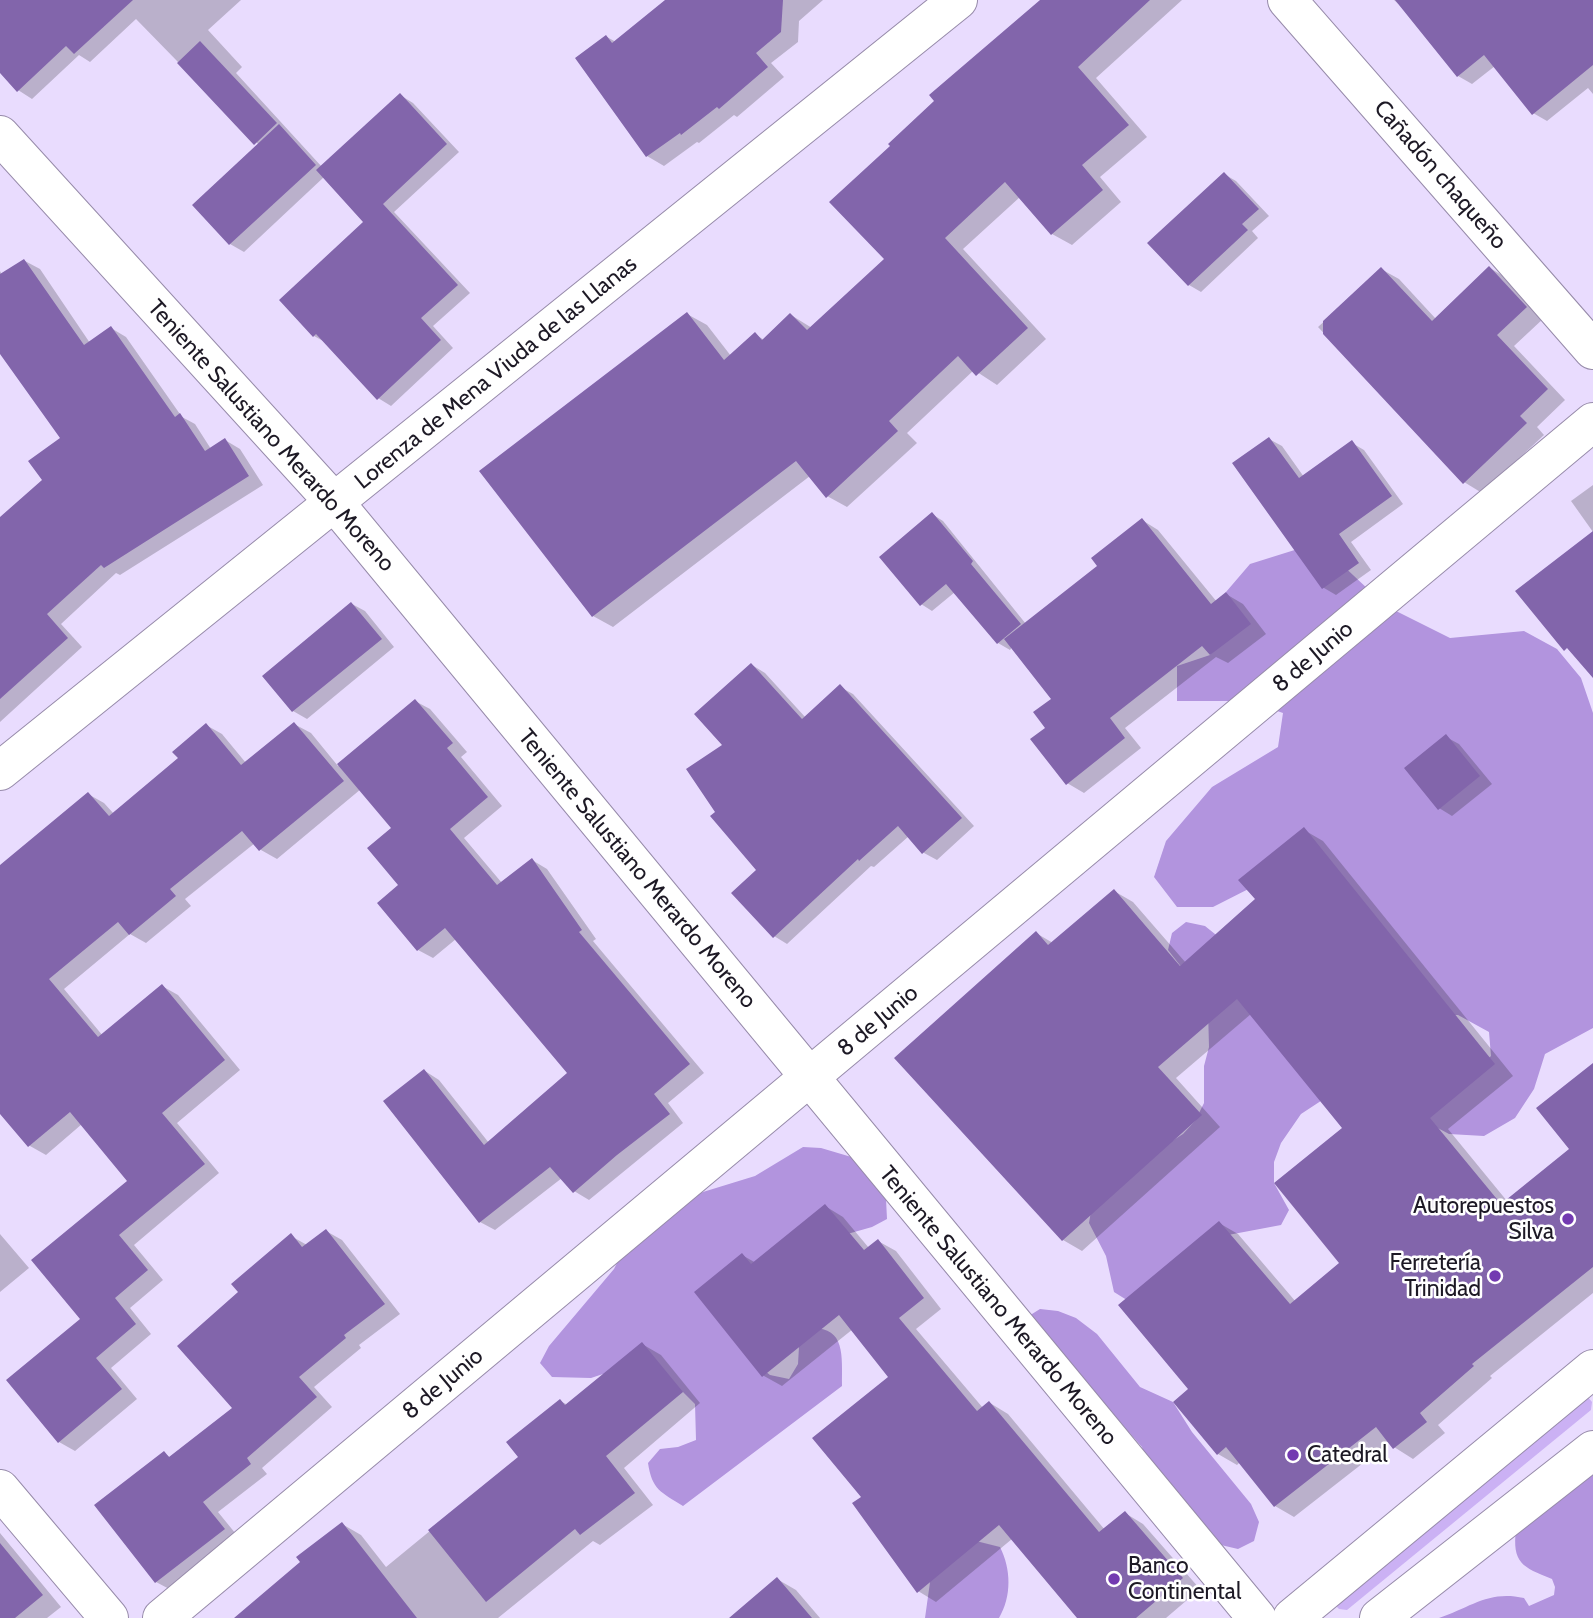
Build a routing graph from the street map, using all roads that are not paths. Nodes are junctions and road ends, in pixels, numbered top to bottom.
1 (958, 0) edge
2 (1287, 0) edge
3 (0, 135) edge
4 (1593, 351) edge
5 (1593, 422) edge
6 (335, 503) junction
7 (0, 771) edge
8 (810, 1078) junction
9 (1593, 1369) edge
10 (1593, 1450) edge
11 (0, 1489) edge
12 (109, 1618) edge
13 (162, 1618) edge
14 (1256, 1618) edge
15 (1292, 1618) edge
16 (1379, 1618) edge

1 - 6 main road, Lorenza de Mena Viuda de las Llanas
2 - 4 main road, Cañadón chaqueño
3 - 6 main road, Teniente Salustiano Merardo Moreno
5 - 8 main road, 8 de Junio
6 - 7 main road, Lorenza de Mena Viuda de las Llanas
6 - 8 main road, Teniente Salustiano Merardo Moreno
8 - 13 main road, 8 de Junio
8 - 14 main road, Teniente Salustiano Merardo Moreno
9 - 15 main road
10 - 16 main road
11 - 12 main road

